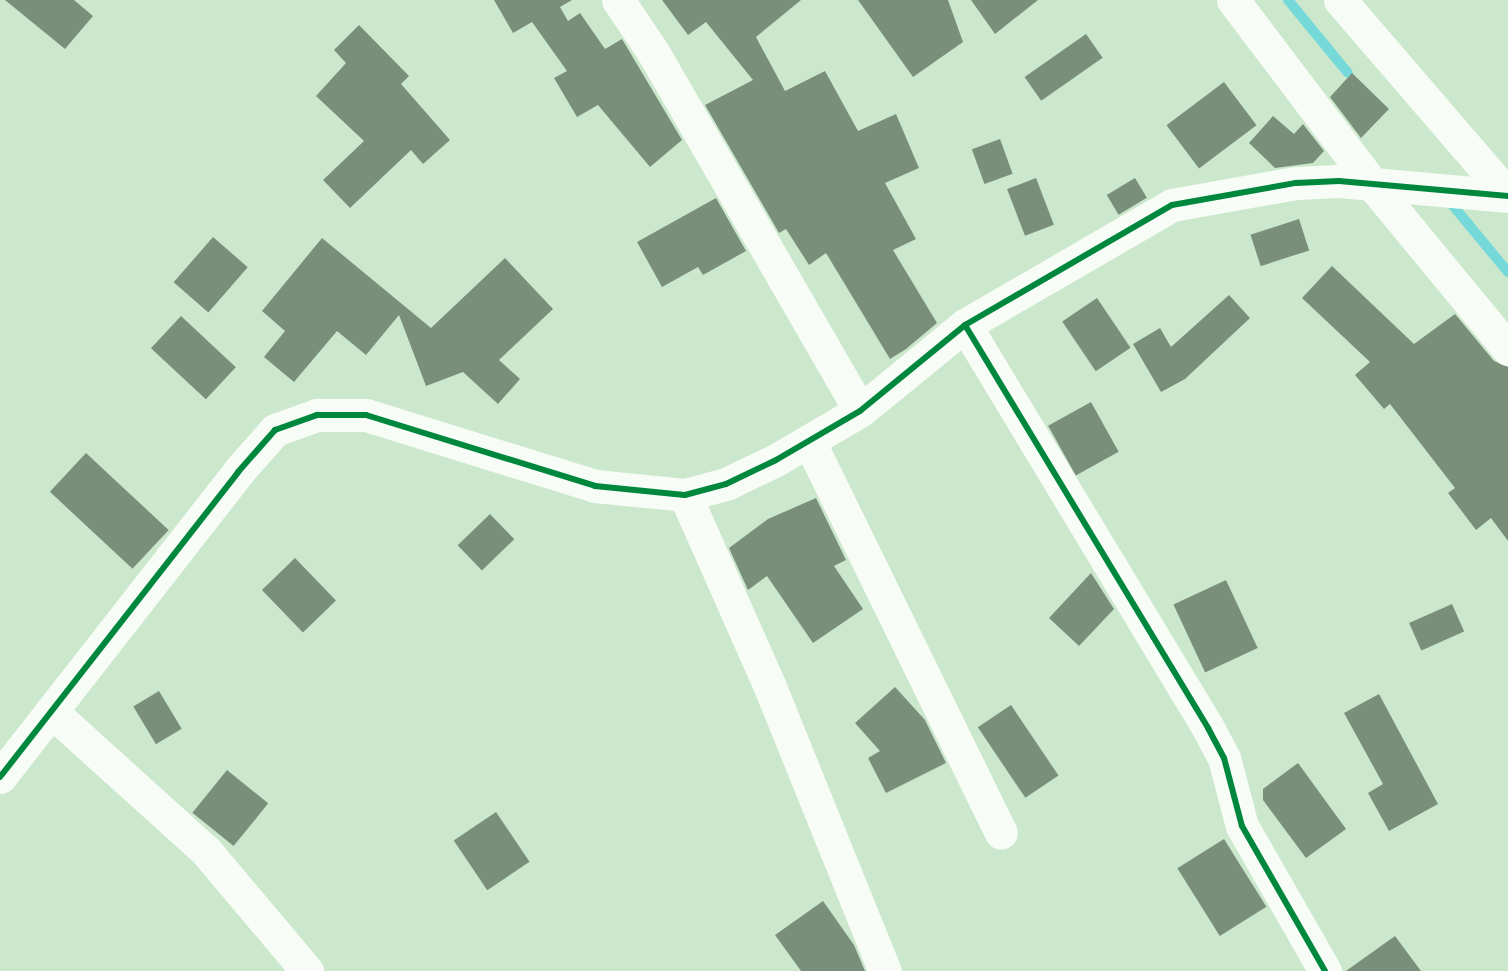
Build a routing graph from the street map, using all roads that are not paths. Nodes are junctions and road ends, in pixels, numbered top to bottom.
1 (618, 0) edge
2 (1233, 0) edge
3 (1340, 0) edge
4 (1372, 184) junction
5 (1508, 195) edge
6 (965, 325) junction
7 (1508, 349) edge
8 (860, 411) junction
9 (809, 441) junction
10 (685, 495) junction
11 (51, 711) junction
12 (0, 777) edge
13 (1001, 833) dead end
14 (307, 971) edge
15 (885, 971) edge
16 (1324, 971) edge

1 - 8 street
2 - 4 street
3 - 5 street
4 - 5 street
4 - 6 street
4 - 7 street
6 - 8 street
6 - 16 street
8 - 9 street
9 - 10 street
9 - 13 street
10 - 11 street
10 - 15 street
11 - 12 street
11 - 14 street

